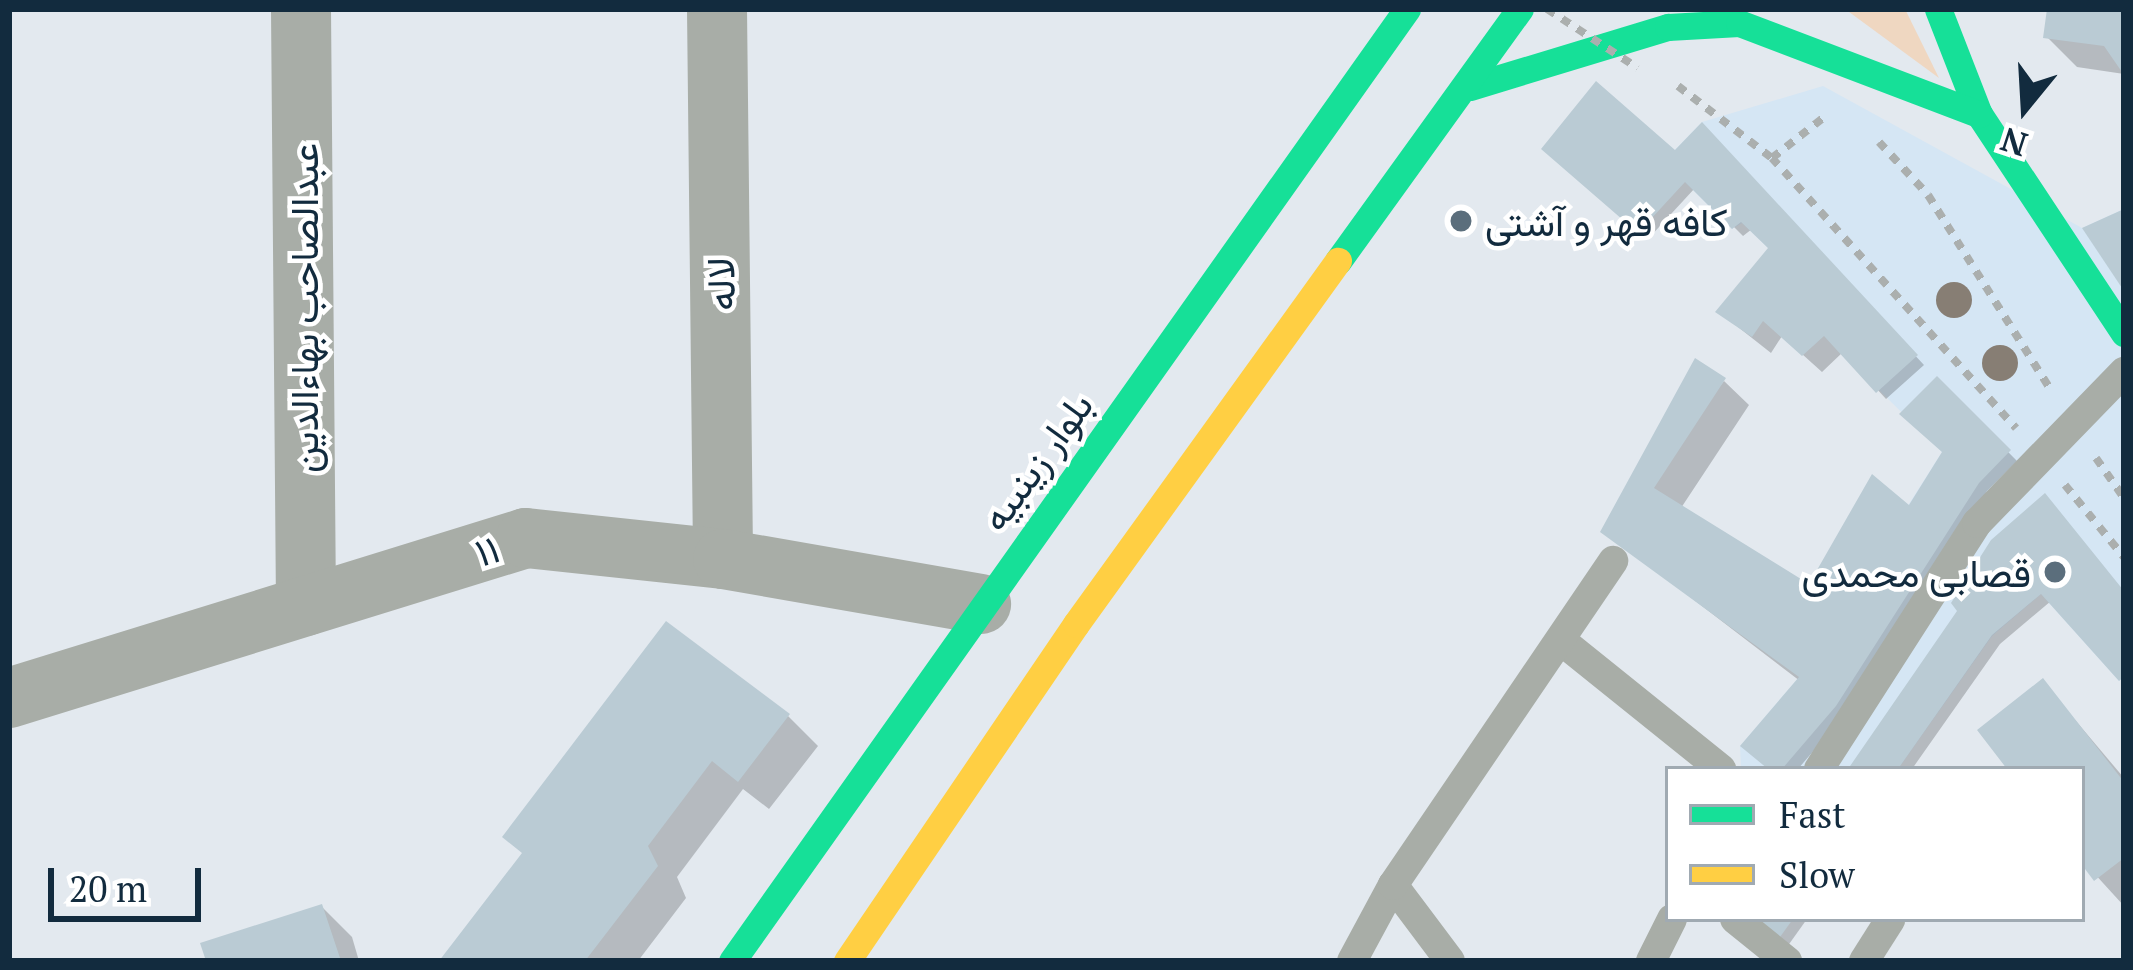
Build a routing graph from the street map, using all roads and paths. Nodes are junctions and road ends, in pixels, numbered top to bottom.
1 (301, 9) edge
2 (717, 9) edge
3 (1407, 9) edge
4 (1520, 9) edge
5 (1547, 9) edge
6 (1938, 9) edge
7 (1737, 16) edge
8 (1638, 68) dead end
9 (1470, 87) junction
10 (1692, 92) dead end
11 (1834, 110) dead end
12 (1979, 114) junction
13 (1868, 135) dead end
14 (1772, 158) junction
15 (2124, 333) edge
16 (2124, 373) edge
17 (2072, 423) junction
18 (2040, 454) junction
19 (2124, 498) edge
20 (2124, 557) edge
21 (724, 559) junction
22 (1613, 561) dead end
23 (981, 604) junction
24 (306, 606) junction
25 (1563, 642) junction
26 (9, 698) edge
27 (1717, 766) edge
28 (1821, 766) edge
29 (1393, 885) junction
30 (1670, 922) edge
31 (1739, 922) edge
32 (1889, 922) edge
33 (732, 961) edge
34 (847, 961) edge
35 (1352, 961) edge
36 (1450, 961) edge
37 (1651, 961) edge
38 (1787, 961) edge
39 (1864, 961) edge

1 - 24 street, عبدالصاحب بهاءالدین
2 - 21 street, لاله
3 - 23 main road, بلوار زینبیه
4 - 9 main road
5 - 8 path, bridge
6 - 12 main road
7 - 9 main road
7 - 12 main road
9 - 34 main road
10 - 14 path
11 - 14 path
12 - 15 main road
13 - 17 path
14 - 18 path
16 - 17 lane
17 - 18 lane
17 - 19 path
18 - 20 path
18 - 28 lane
21 - 23 street, ۱۱
21 - 24 street, ۱۱
22 - 25 lane
23 - 33 main road, بلوار زینبیه
24 - 26 street, ۱۱
25 - 27 lane
25 - 29 lane
29 - 35 lane
29 - 36 lane
30 - 37 lane
31 - 38 lane
32 - 39 lane

